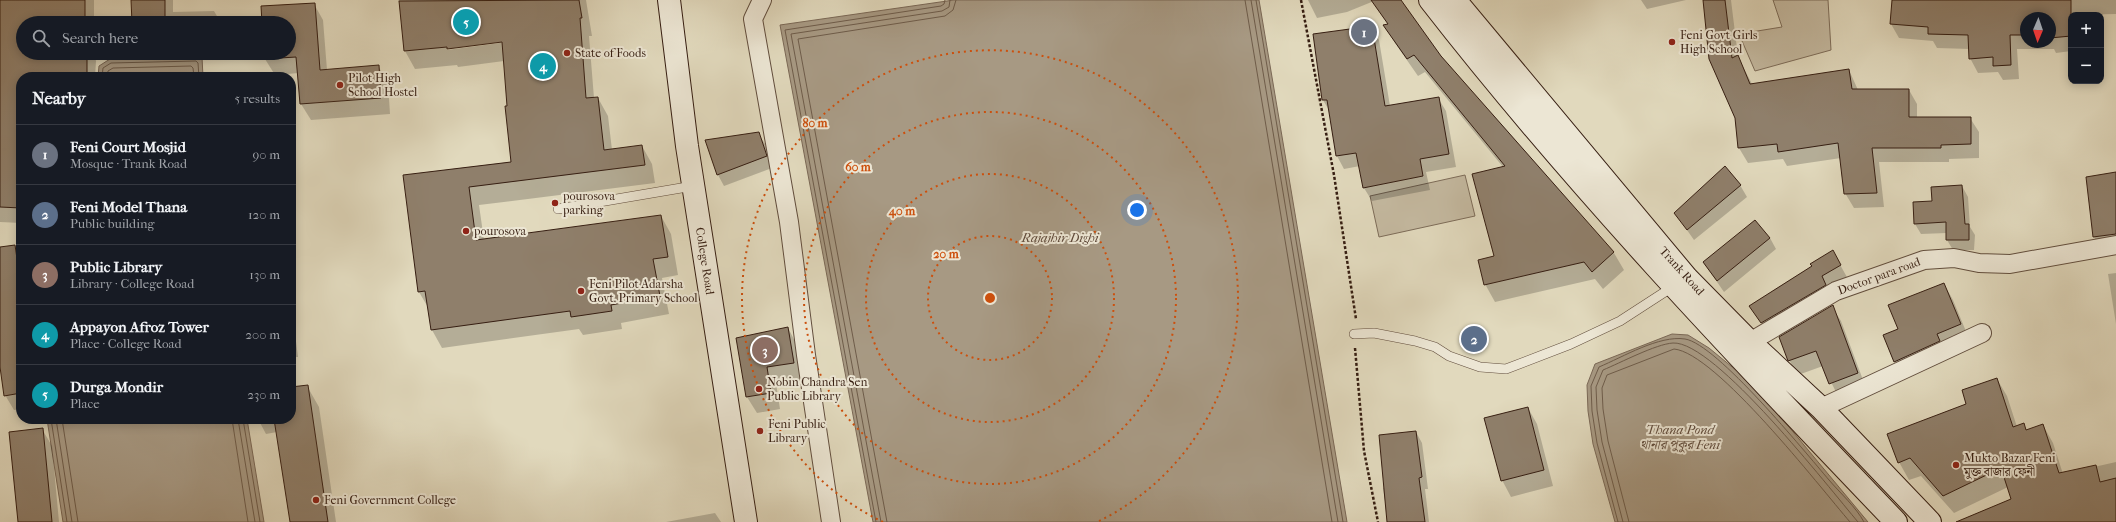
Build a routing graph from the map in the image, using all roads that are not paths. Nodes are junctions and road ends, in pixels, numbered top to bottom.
1 (669, 0) edge
2 (762, 0) edge
3 (1430, 0) edge
4 (1455, 0) edge
5 (693, 186) junction
6 (558, 209) dead end
7 (2116, 245) edge
8 (1680, 283) junction
9 (1982, 333) dead end
10 (1354, 334) road end
11 (1750, 342) junction
12 (1821, 408) junction
13 (746, 522) edge
14 (831, 522) edge
15 (1896, 522) edge
16 (1930, 522) edge

1 - 5 main road, College Road
2 - 14 street
3 - 8 main road, Trank Road
4 - 8 main road, Trank Road
5 - 6 lane
5 - 13 main road, College Road
7 - 11 street, Doctor para road
8 - 10 lane
8 - 11 main road, Trank Road
8 - 15 main road, Trank Road
9 - 12 street
11 - 12 main road, Trank Road
12 - 16 main road, Trank Road

